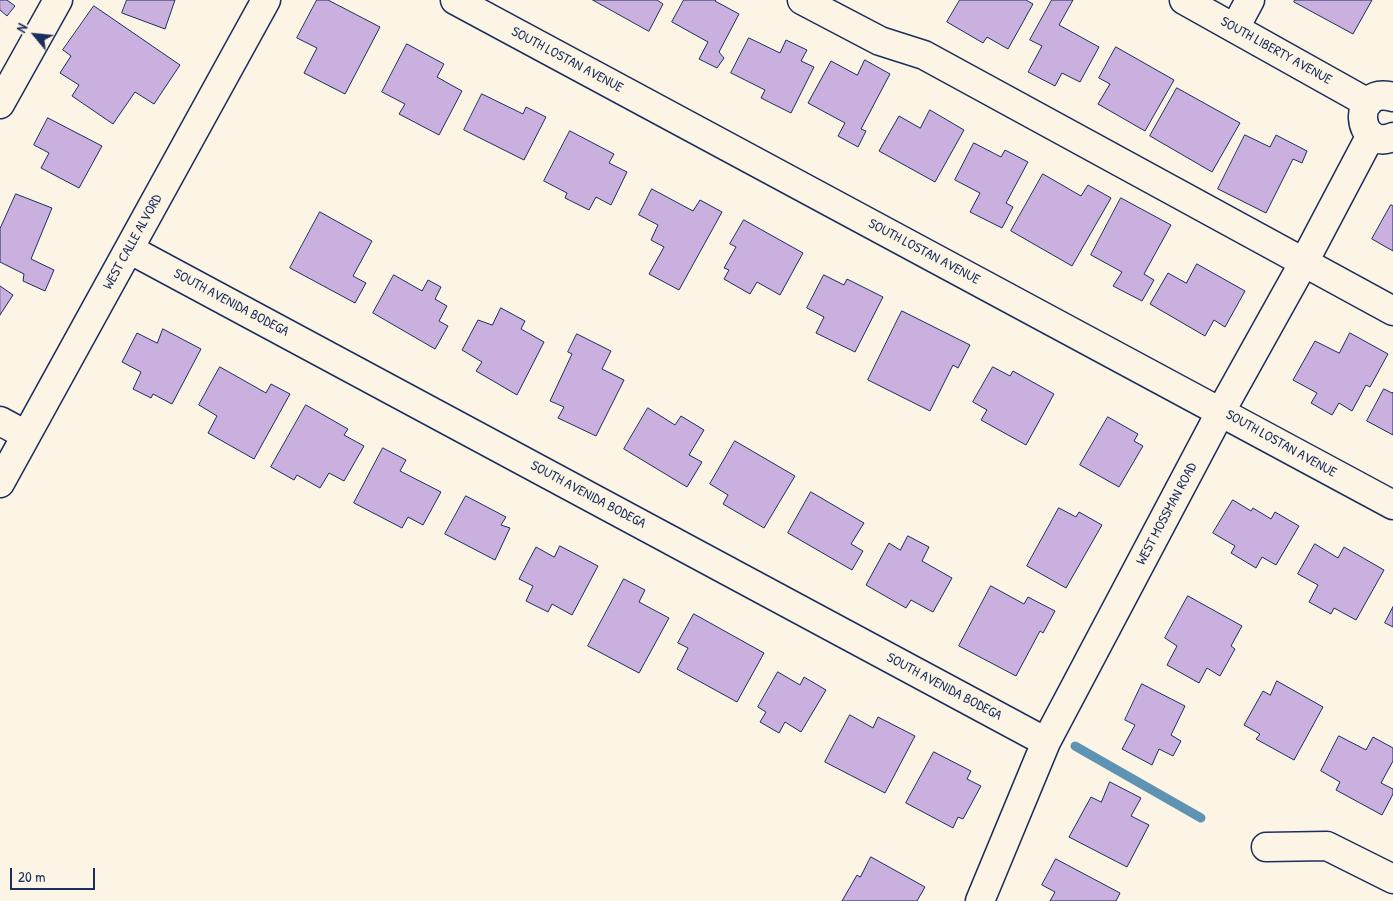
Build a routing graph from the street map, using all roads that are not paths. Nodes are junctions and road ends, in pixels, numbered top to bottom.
1 (58, 0) edge
2 (266, 0) edge
3 (455, 0) edge
4 (802, 0) edge
5 (1184, 0) edge
6 (1250, 0) edge
7 (1235, 28) junction
8 (1387, 98) edge
9 (0, 104) edge
10 (1382, 136) edge
11 (129, 248) junction
12 (1304, 262) junction
13 (1393, 311) edge
14 (1221, 412) junction
15 (0, 421) edge
16 (26, 435) junction
17 (0, 483) edge
18 (1393, 505) edge
19 (1046, 742) junction
20 (1266, 847) dead end
21 (1393, 880) edge
22 (980, 901) edge

1 - 9 street
2 - 11 street, WEST CALLE ALVORD
3 - 14 street, SOUTH LOSTAN AVENUE
4 - 12 street
5 - 7 street, SOUTH LIBERTY AVENUE
6 - 7 street
7 - 8 street, SOUTH LIBERTY AVENUE
8 - 10 street
10 - 12 street, WEST MOSSMAN ROAD
11 - 16 street, WEST CALLE ALVORD
11 - 19 street, SOUTH AVENIDA BODEGA
12 - 13 street
12 - 14 street, WEST MOSSMAN ROAD
14 - 18 street, SOUTH LOSTAN AVENUE
14 - 19 street, WEST MOSSMAN ROAD
15 - 16 street
16 - 17 street, WEST CALLE ALVORD
19 - 22 street, WEST MOSSMAN ROAD
20 - 21 street

